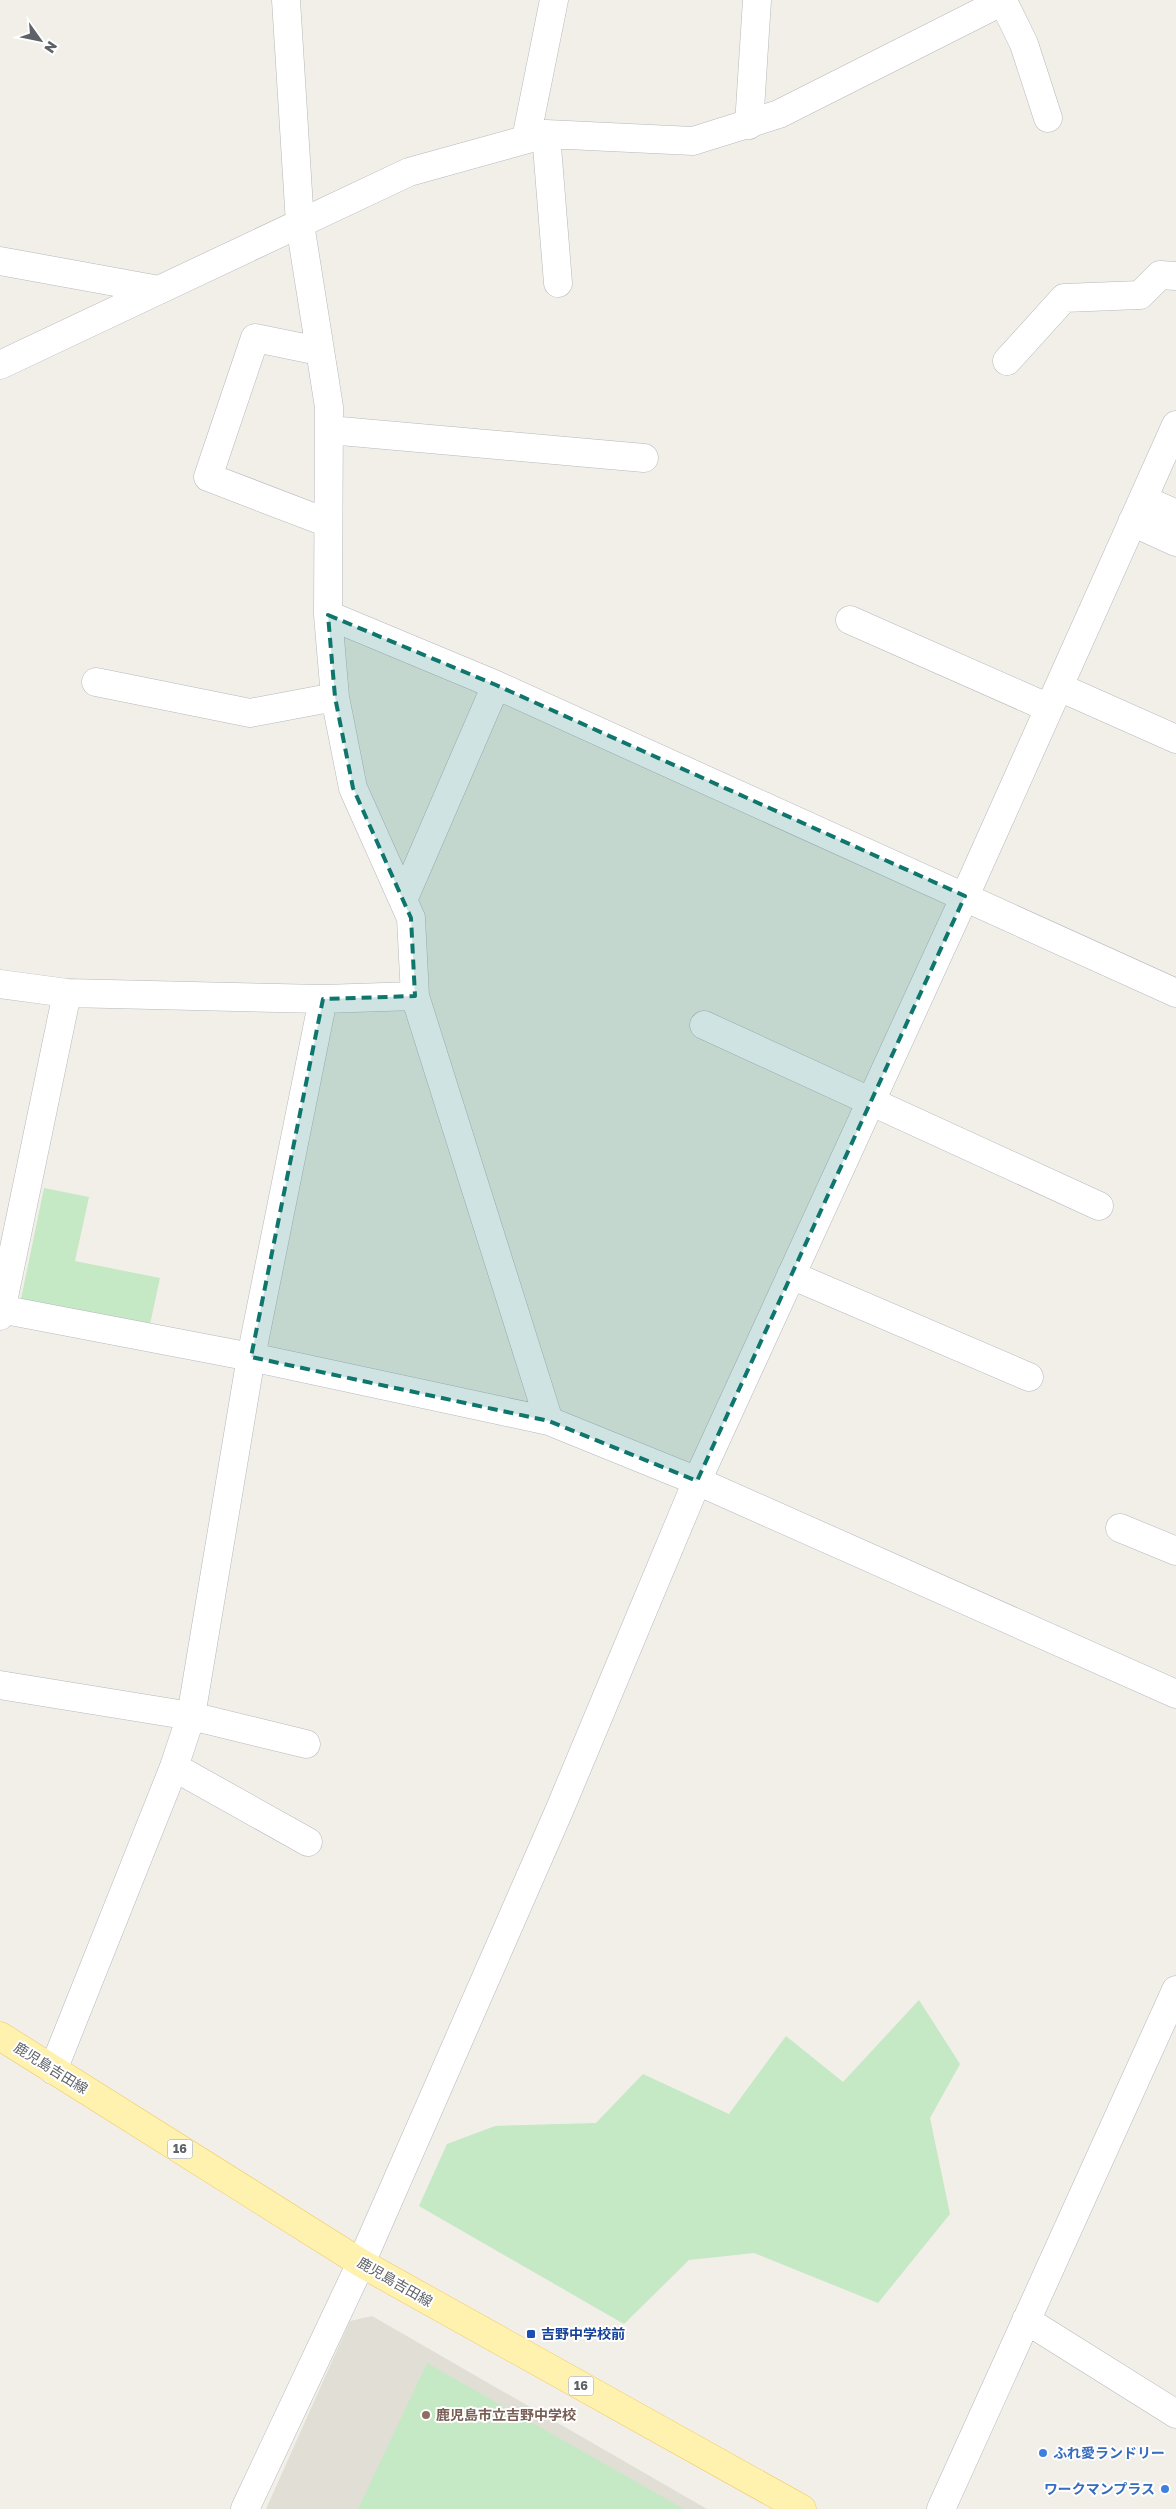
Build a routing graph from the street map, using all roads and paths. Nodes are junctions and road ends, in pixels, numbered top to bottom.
1 (286, 0) edge
2 (554, 0) edge
3 (757, 0) edge
4 (1048, 118) dead end
5 (749, 125) junction
6 (536, 137) junction
7 (300, 224) junction
8 (0, 260) edge
9 (1176, 276) edge
10 (558, 283) dead end
11 (159, 290) junction
12 (319, 351) junction
13 (1007, 361) dead end
14 (0, 365) edge
15 (1176, 425) edge
16 (329, 430) junction
17 (644, 458) dead end
18 (1137, 511) junction
19 (1176, 514) edge
20 (328, 522) junction
21 (1176, 542) edge
22 (328, 615) junction
23 (850, 620) dead end
24 (96, 682) dead end
25 (496, 685) junction
26 (335, 697) junction
27 (1054, 697) junction
28 (1176, 739) edge
29 (965, 896) junction
30 (404, 898) junction
31 (0, 984) edge
32 (67, 993) junction
33 (1176, 993) edge
34 (415, 996) junction
35 (323, 999) junction
36 (704, 1025) dead end
37 (871, 1102) junction
38 (1099, 1206) dead end
39 (791, 1275) junction
40 (0, 1311) edge
41 (251, 1357) junction
42 (1029, 1378) dead end
43 (549, 1421) junction
44 (697, 1481) junction
45 (1120, 1528) dead end
46 (1176, 1551) edge
47 (0, 1685) edge
48 (1176, 1694) edge
49 (192, 1716) junction
50 (306, 1744) dead end
51 (174, 1767) junction
52 (308, 1842) dead end
53 (1176, 1990) edge
54 (0, 2036) edge
55 (53, 2070) junction
56 (361, 2263) junction
57 (1026, 2320) junction
58 (1176, 2414) edge
59 (245, 2509) edge
60 (802, 2509) edge
61 (941, 2509) edge

1 - 7 street
2 - 6 street
3 - 5 street
4 - 5 street
5 - 6 street
6 - 7 street
6 - 10 street
7 - 11 street
7 - 12 street
8 - 11 street
9 - 13 street
11 - 14 street
12 - 16 street
12 - 20 street
15 - 18 street
16 - 17 street
16 - 20 street
18 - 19 street
18 - 21 street
18 - 27 street
20 - 22 street
22 - 25 street
22 - 26 street
23 - 27 street
24 - 26 street
25 - 29 street
25 - 30 street
26 - 30 street
27 - 28 street
27 - 29 street
29 - 33 street
29 - 37 street
30 - 34 street
31 - 32 street
32 - 35 street
32 - 40 street
34 - 35 street
34 - 43 street
35 - 41 street
36 - 37 street
37 - 38 street
37 - 39 street
39 - 42 street
39 - 44 street
40 - 41 street
41 - 43 street
41 - 49 street
43 - 44 street
44 - 48 street
44 - 56 street
45 - 46 street
47 - 49 street
49 - 50 street
49 - 51 street
51 - 52 street
51 - 55 street
53 - 57 street
54 - 55 main road, 鹿児島吉田線 / 16
55 - 56 main road, 鹿児島吉田線 / 16
56 - 59 street
56 - 60 main road, 鹿児島吉田線 / 16
57 - 58 street
57 - 61 street

